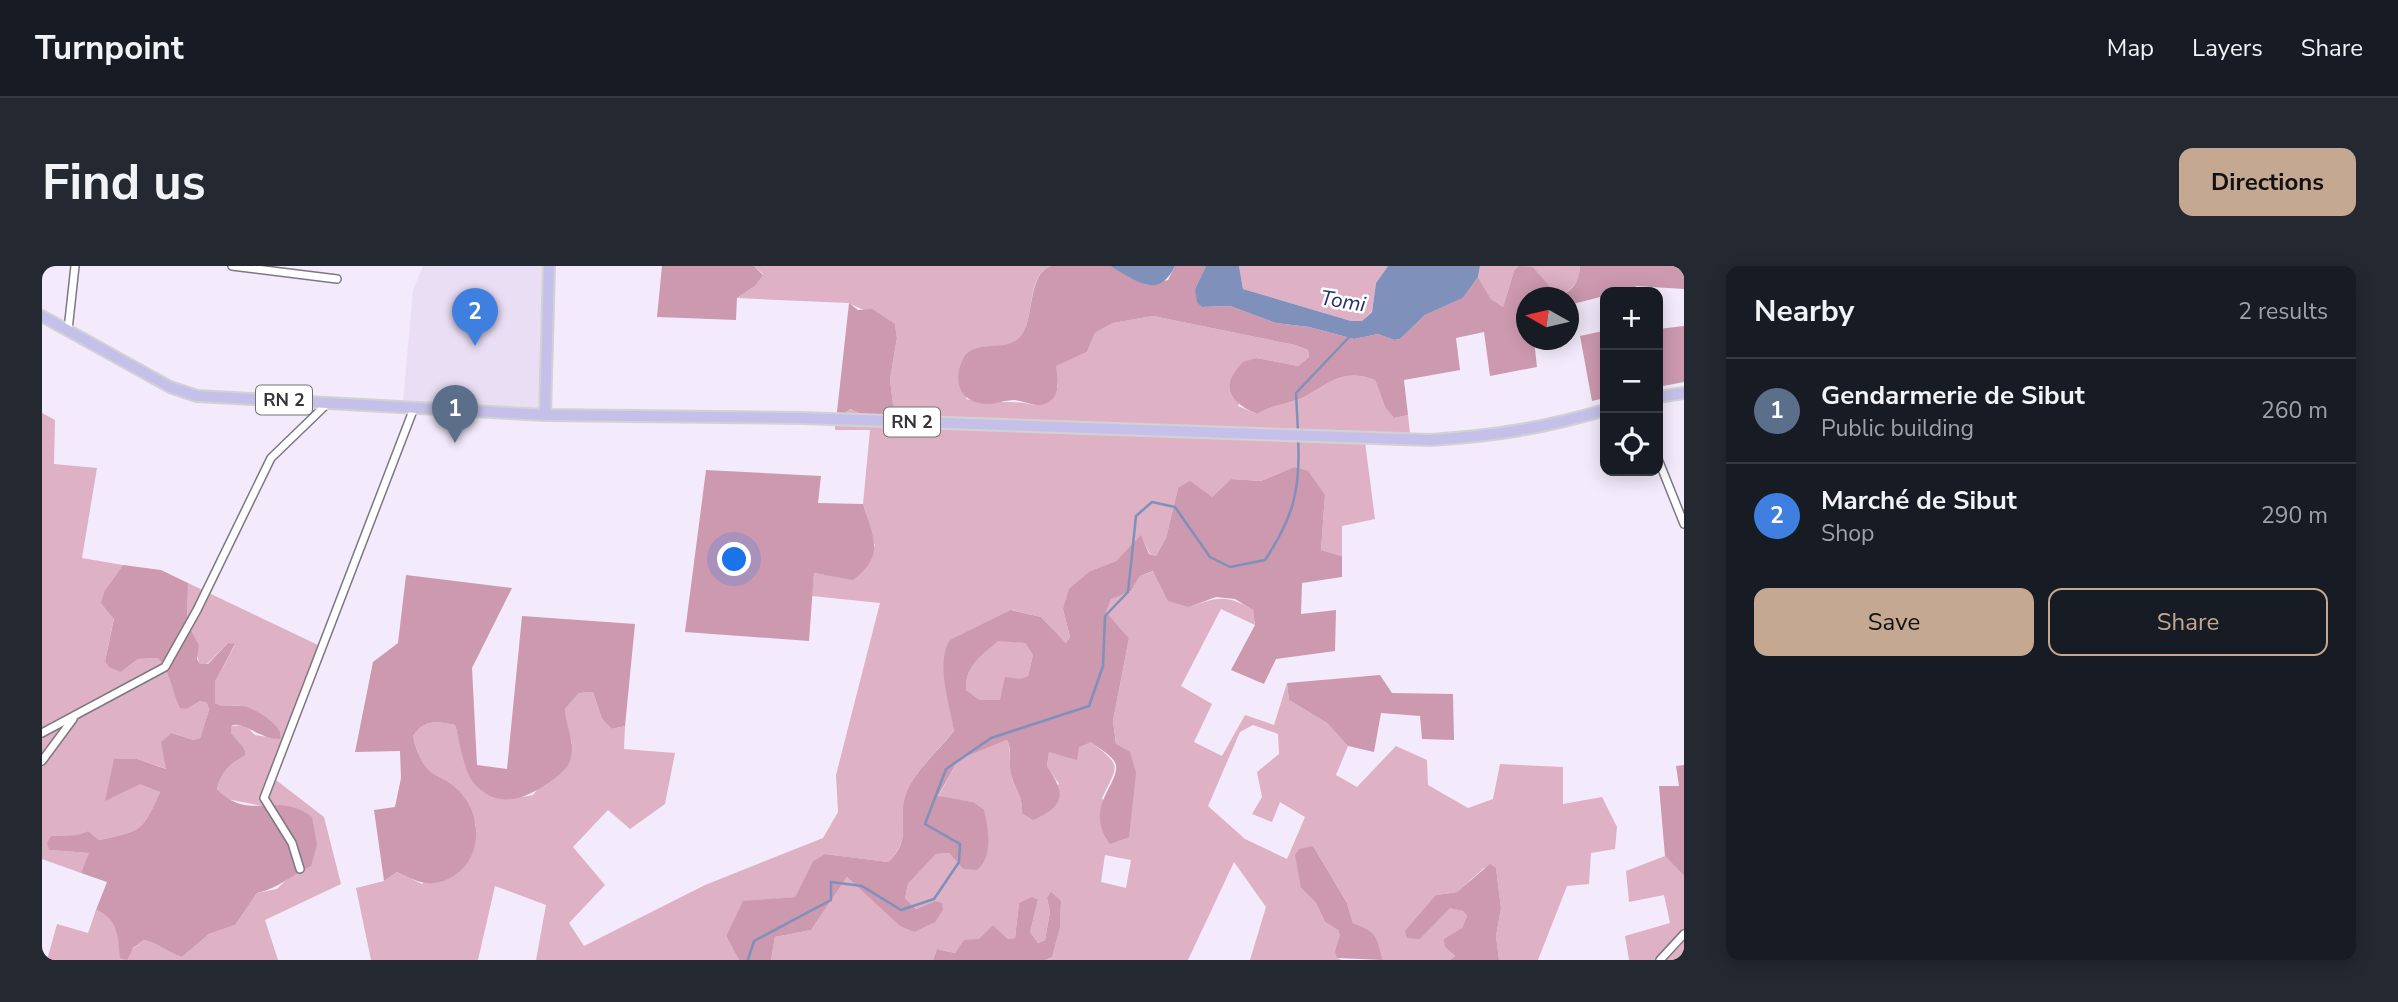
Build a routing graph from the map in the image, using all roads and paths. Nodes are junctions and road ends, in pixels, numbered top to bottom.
1 (75, 266) edge
2 (232, 266) edge
3 (549, 266) edge
4 (337, 279) dead end
5 (42, 316) edge
6 (68, 330) junction
7 (1684, 393) edge
8 (1663, 396) edge
9 (330, 402) junction
10 (414, 408) junction
11 (1600, 411) edge
12 (545, 415) junction
13 (1663, 472) edge
14 (1684, 524) edge
15 (92, 704) junction
16 (42, 733) edge
17 (42, 761) edge
18 (300, 869) dead end
19 (1684, 934) edge
20 (1660, 960) edge

1 - 6 street
2 - 4 street
3 - 12 main road
5 - 6 main road, RN 2
6 - 9 main road, RN 2
7 - 8 main road
9 - 10 main road, RN 2
9 - 15 street
10 - 12 main road, RN 2
10 - 18 street
11 - 12 main road, RN 2
13 - 14 street
15 - 16 street
15 - 17 street
19 - 20 street

